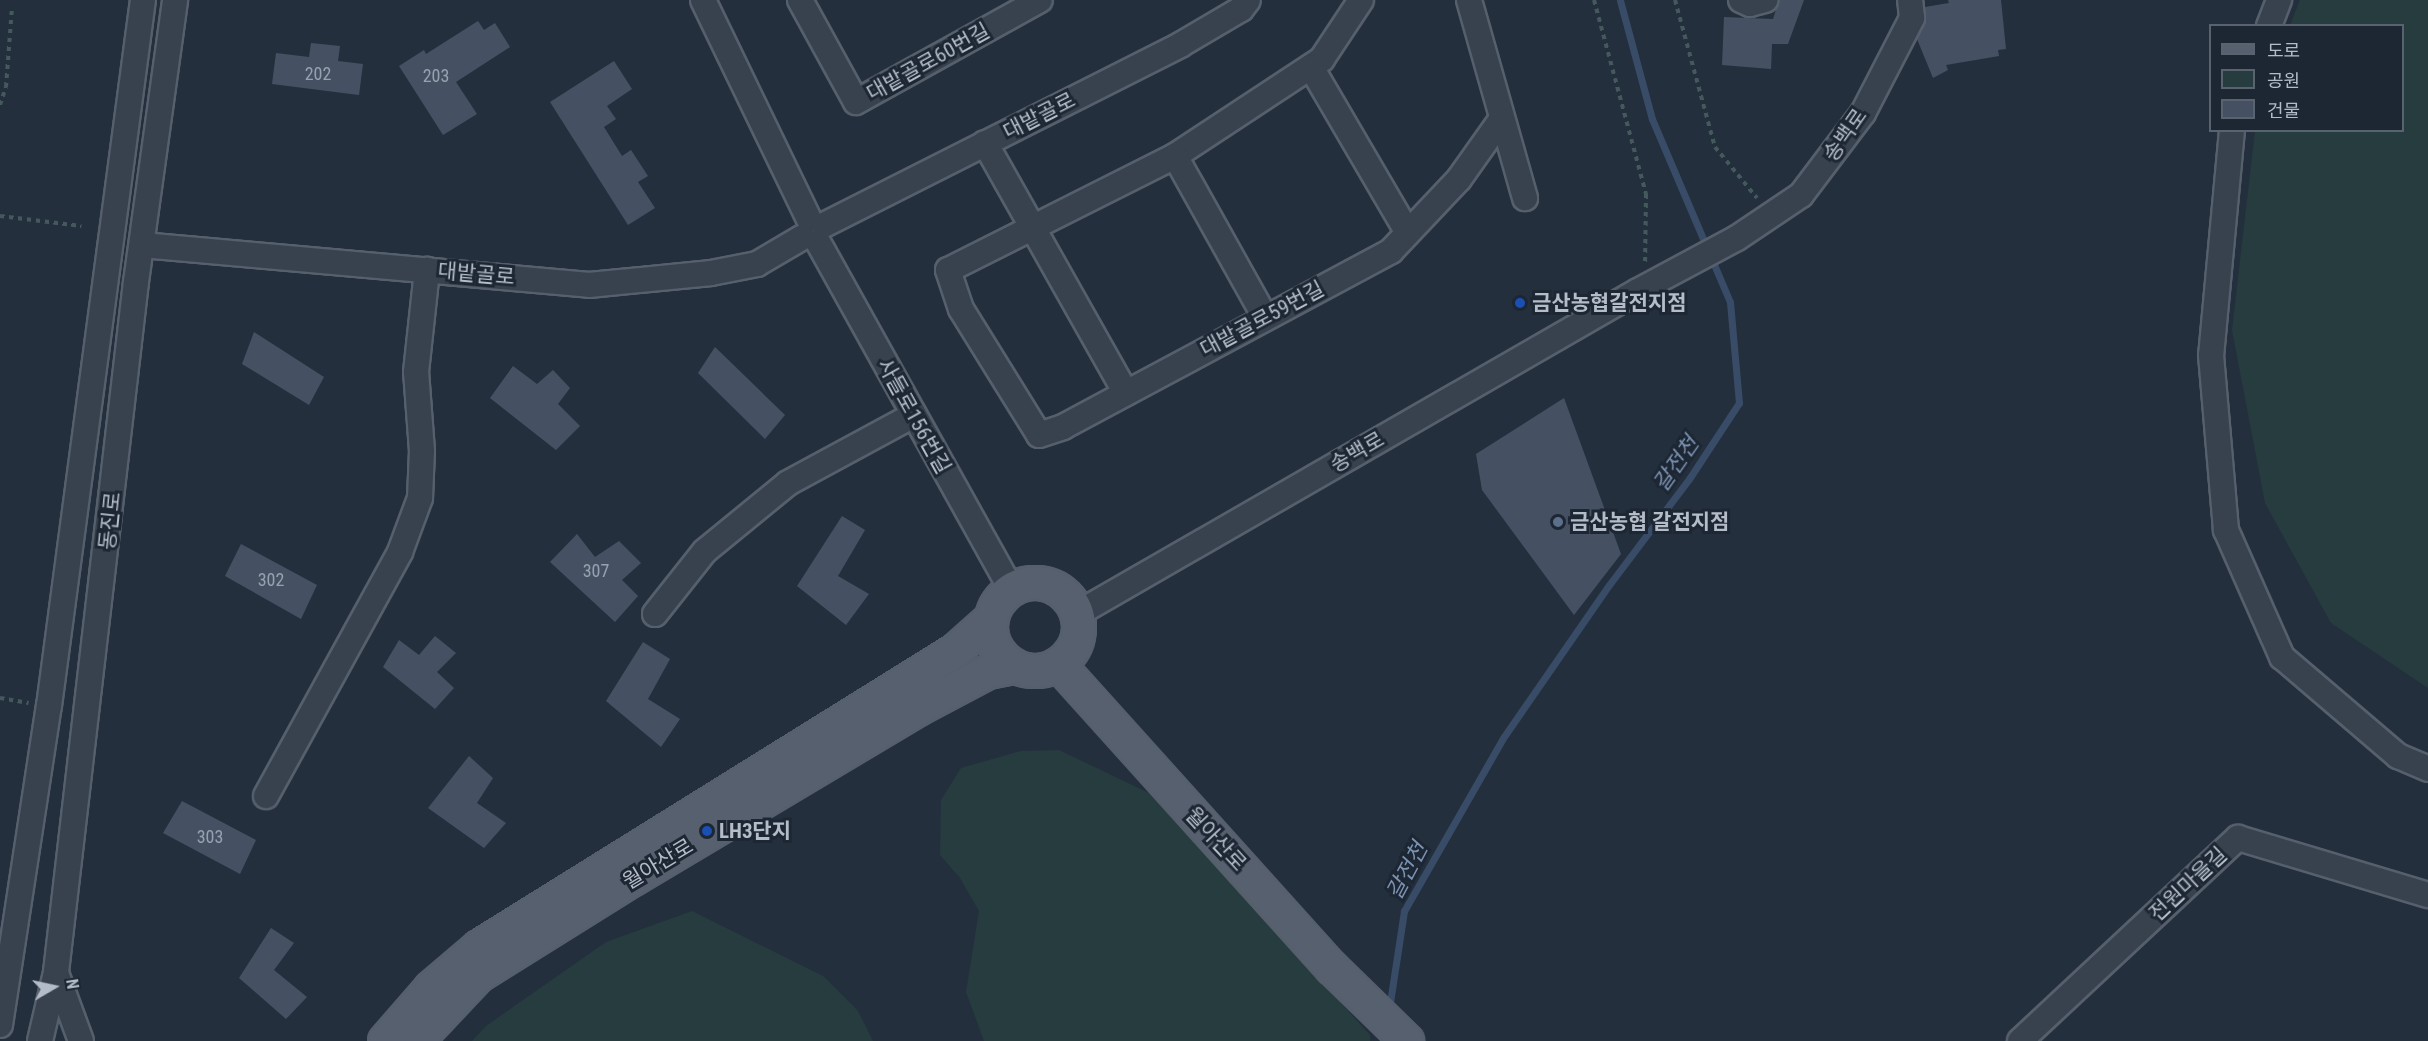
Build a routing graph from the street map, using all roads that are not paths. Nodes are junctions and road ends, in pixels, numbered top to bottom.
1 (143, 0) edge
2 (175, 0) edge
3 (703, 0) edge
4 (800, 0) edge
5 (1040, 0) edge
6 (1248, 0) edge
7 (1361, 0) edge
8 (1469, 0) edge
9 (1741, 0) edge
10 (1765, 0) edge
11 (1910, 0) edge
12 (2279, 0) edge
13 (2269, 24) edge
14 (1311, 67) junction
15 (1502, 120) junction
16 (2232, 132) edge
17 (985, 143) junction
18 (1174, 156) junction
19 (1525, 198) dead end
20 (147, 211) junction
21 (1031, 226) junction
22 (813, 231) junction
23 (1408, 233) junction
24 (142, 245) junction
25 (167, 245) junction
26 (427, 270) junction
27 (136, 282) junction
28 (1265, 317) junction
29 (1126, 393) junction
30 (914, 415) junction
31 (1011, 589) junction
32 (655, 614) dead end
33 (1077, 614) junction
34 (991, 619) junction
35 (1059, 665) junction
36 (1014, 667) junction
37 (2428, 769) edge
38 (266, 796) dead end
39 (2428, 895) edge
40 (56, 972) junction
41 (0, 1025) edge
42 (401, 1035) edge
43 (40, 1041) edge
44 (81, 1041) edge
45 (376, 1041) edge
46 (1407, 1041) edge
47 (2020, 1041) edge

1 - 41 street, 동진로
2 - 20 street, 동진로
3 - 22 street, 사들로156번길
4 - 5 street, 대밭골로60번길
6 - 17 street, 대밭골로
7 - 14 street
8 - 15 street
9 - 10 street
11 - 33 street, 송백로
12 - 13 street
14 - 18 street
14 - 23 street
15 - 19 street
15 - 23 street, 대밭골로59번길
16 - 37 street
17 - 21 street
17 - 22 street, 대밭골로
18 - 21 street
18 - 28 street
20 - 24 street, 동진로
20 - 25 street
21 - 29 street
21 - 29 street, 대밭골로59번길
22 - 26 street, 대밭골로
22 - 30 street, 사들로156번길
23 - 28 street, 대밭골로59번길
24 - 25 street, 대밭골로
24 - 27 street, 동진로
25 - 26 street, 대밭골로
25 - 27 street
26 - 38 street
27 - 40 street, 동진로
28 - 29 street, 대밭골로59번길
30 - 31 street, 사들로156번길
30 - 32 street
31 - 33 main road
31 - 34 main road
33 - 35 main road
34 - 36 main road
34 - 42 main road
35 - 36 main road
35 - 46 main road, 월아산로
36 - 42 main road, 월아산로
39 - 47 street, 전원마을길
40 - 43 street, 동진로
40 - 44 street
42 - 45 main road

